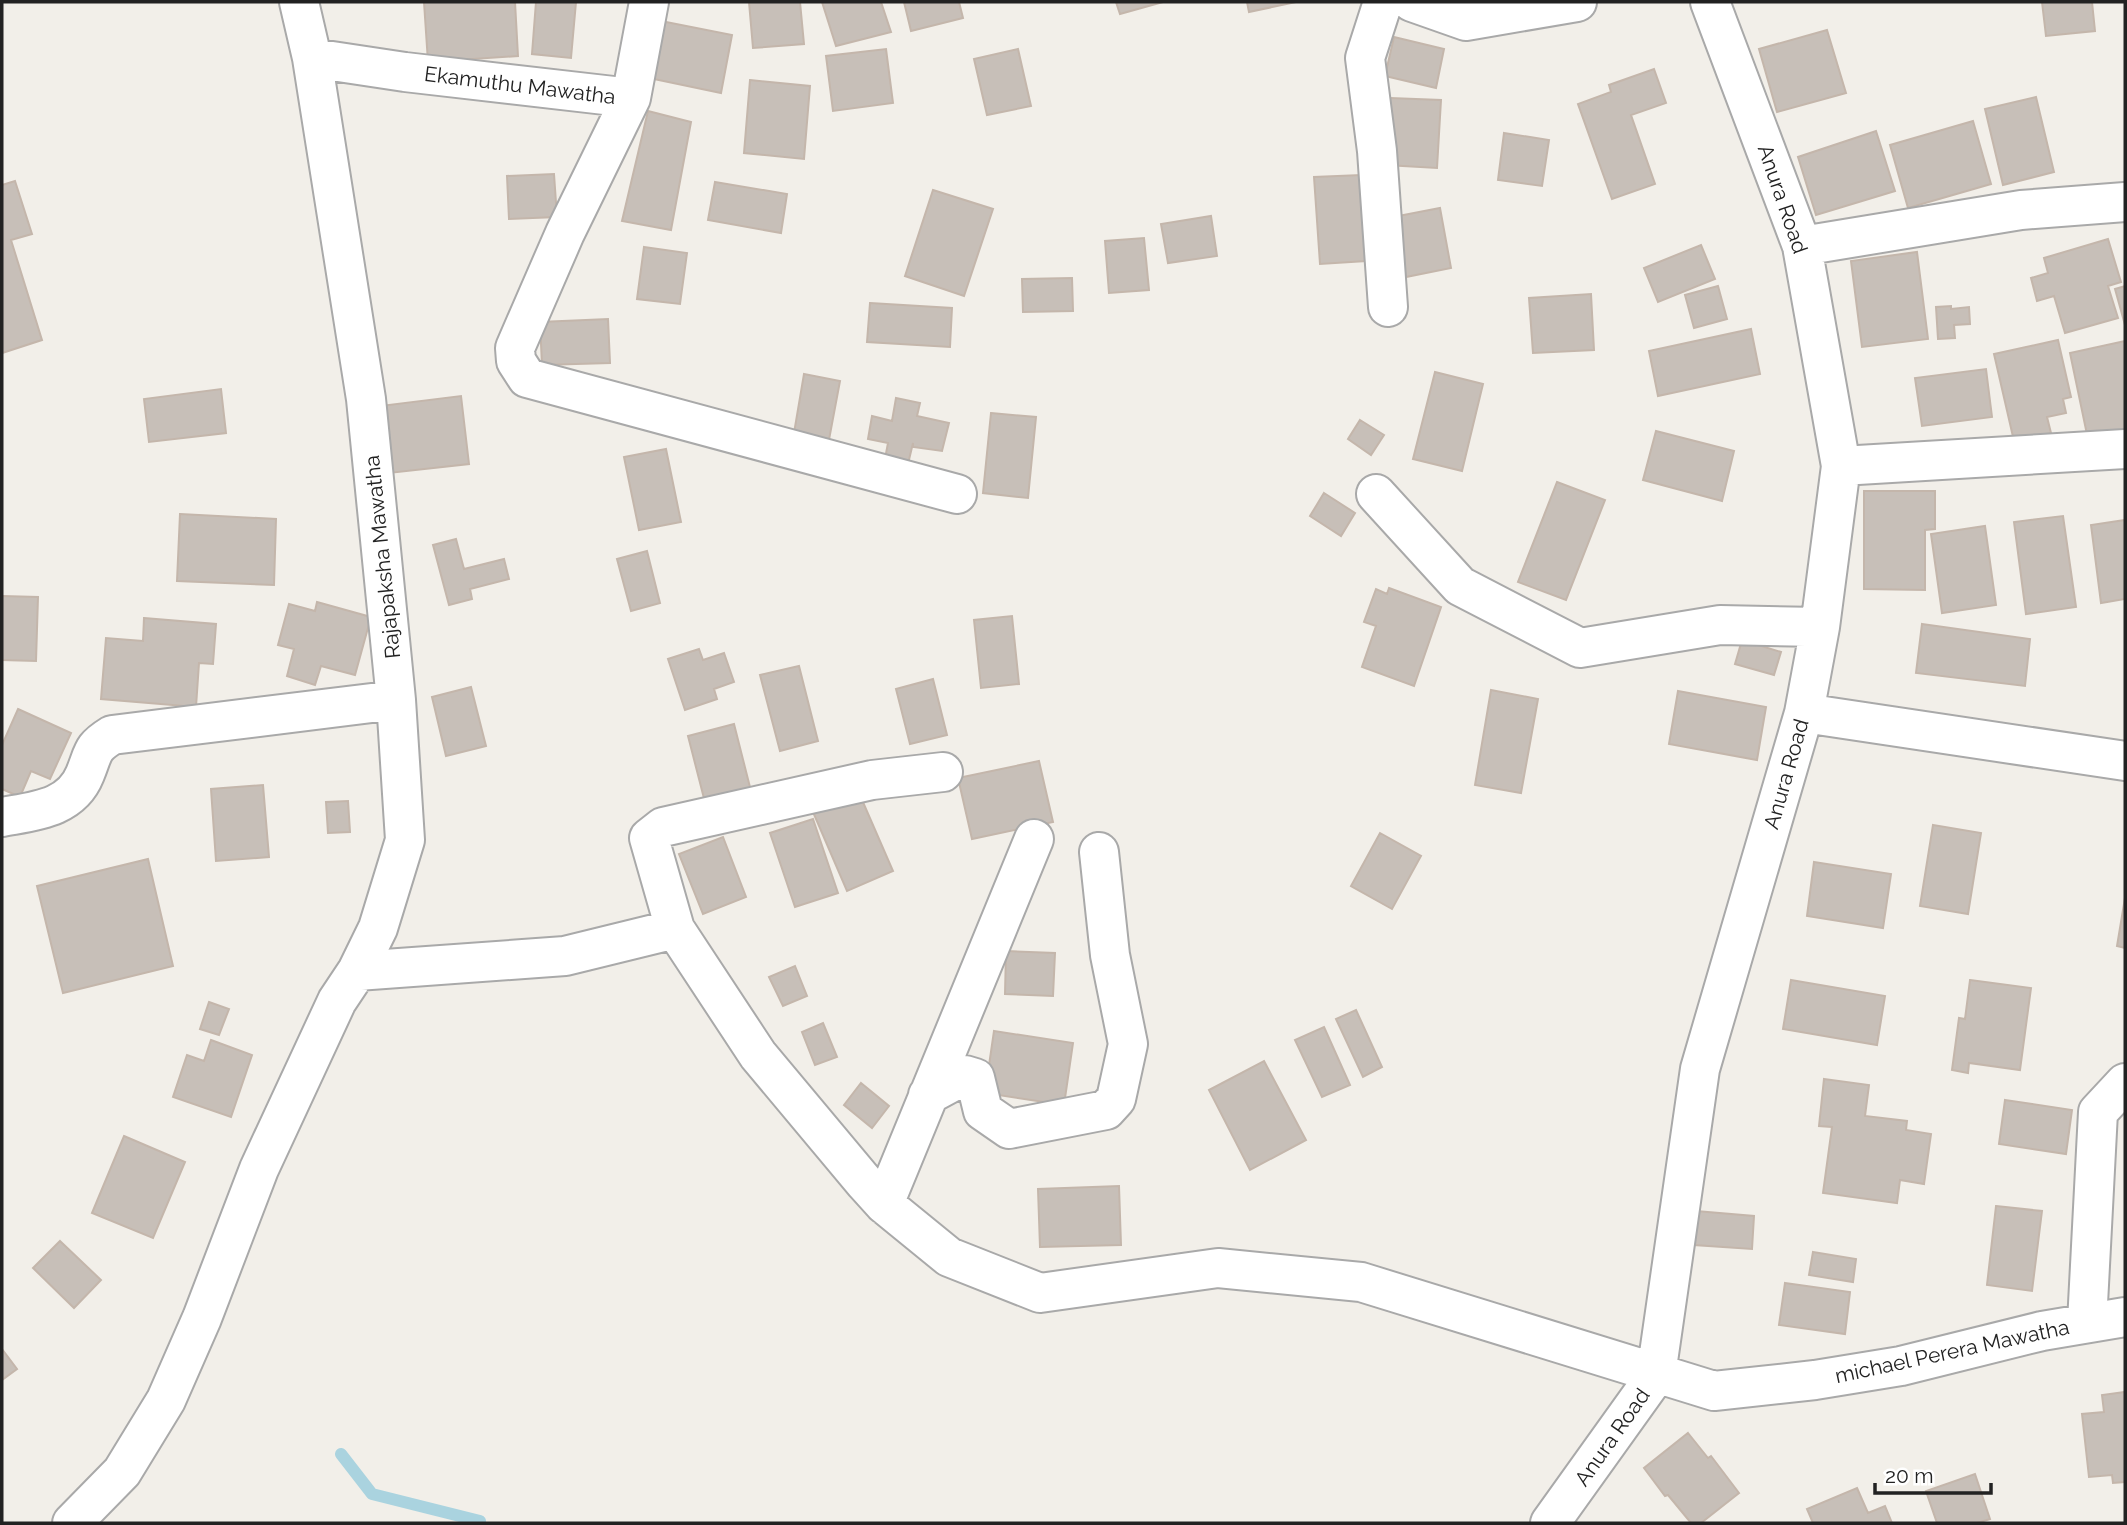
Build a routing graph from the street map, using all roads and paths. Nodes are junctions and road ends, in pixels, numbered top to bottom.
1 (299, 2) edge
2 (649, 2) edge
3 (1383, 2) edge
4 (1412, 2) edge
5 (1577, 2) edge
6 (1710, 2) edge
7 (312, 58) junction
8 (631, 97) junction
9 (2125, 202) edge
10 (1802, 246) junction
11 (1388, 307) dead end
12 (2125, 449) edge
13 (1841, 466) junction
14 (957, 494) dead end
15 (1376, 494) dead end
16 (1820, 627) junction
17 (396, 700) junction
18 (1804, 713) junction
19 (2125, 761) edge
20 (943, 772) dead end
21 (2, 817) edge
22 (1034, 839) dead end
23 (1099, 852) dead end
24 (675, 929) junction
25 (357, 971) junction
26 (2125, 1083) edge
27 (928, 1095) junction
28 (884, 1204) junction
29 (2125, 1317) edge
30 (2087, 1323) junction
31 (1656, 1375) junction
32 (72, 1523) edge
33 (1550, 1523) edge

1 - 7 street, Rajapaksha Mawatha
2 - 8 street, Ekamuthu Mawatha
3 - 11 street
4 - 5 street
6 - 10 street, Anura Road
7 - 8 street, Ekamuthu Mawatha
7 - 17 street, Rajapaksha Mawatha
8 - 14 street
9 - 10 street
10 - 13 street, Anura Road
12 - 13 street
13 - 16 street, Anura Road
15 - 16 street
16 - 18 street, Anura Road
17 - 21 street
17 - 25 street, Rajapaksha Mawatha
18 - 19 street
18 - 31 street, Anura Road
20 - 24 street, michael Perera Mawatha
22 - 27 street
23 - 27 street
24 - 25 street
24 - 28 street, michael Perera Mawatha
25 - 32 street, Rajapaksha Mawatha
26 - 30 street
27 - 28 street
28 - 31 street, michael Perera Mawatha
29 - 30 street, michael Perera Mawatha
30 - 31 street, michael Perera Mawatha
31 - 33 street, Anura Road

